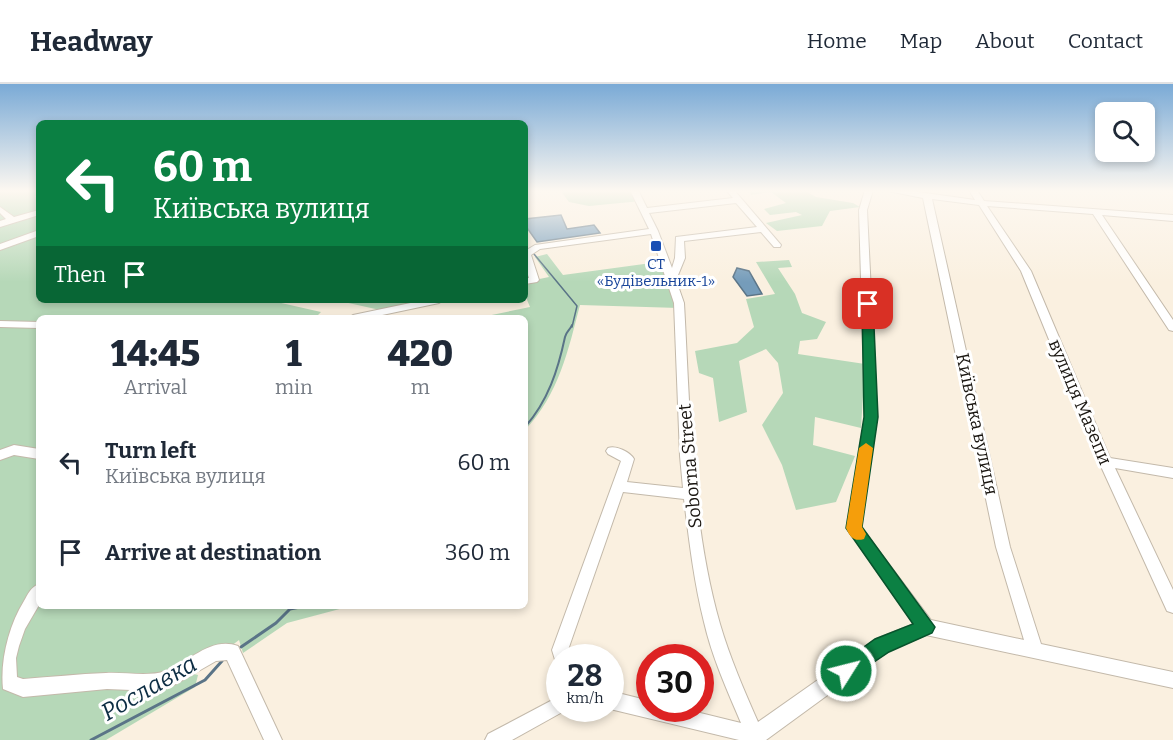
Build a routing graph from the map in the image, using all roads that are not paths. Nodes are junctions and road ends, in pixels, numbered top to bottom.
1 (650, 221) edge
2 (756, 221) edge
3 (863, 221) edge
4 (932, 221) edge
5 (993, 221) edge
6 (1101, 221) edge
7 (763, 229) junction
8 (654, 231) junction
9 (36, 234) edge
10 (777, 245) dead end
11 (0, 247) edge
12 (528, 253) edge
13 (528, 260) edge
14 (672, 279) junction
15 (528, 281) edge
16 (425, 303) edge
17 (367, 315) edge
18 (0, 324) edge
19 (36, 325) edge
20 (1173, 328) edge
21 (612, 451) dead end
22 (36, 454) edge
23 (0, 455) edge
24 (1106, 462) junction
25 (1173, 473) edge
26 (618, 486) junction
27 (691, 494) junction
28 (36, 596) edge
29 (1173, 606) edge
30 (926, 627) junction
31 (562, 644) edge
32 (1035, 650) junction
33 (1173, 680) edge
34 (624, 704) edge
35 (546, 712) edge
36 (756, 738) edge
37 (273, 740) edge
38 (494, 740) edge

1 - 8 street, Soborna Street
2 - 7 street
3 - 30 street
4 - 32 street, Київська вулиця
5 - 24 street, вулиця Мазепи
6 - 20 street
7 - 10 street
7 - 14 street
8 - 12 street
8 - 14 street, Soborna Street
9 - 11 street
13 - 15 street
14 - 27 street, Soborna Street
16 - 17 street
18 - 19 street
21 - 26 street
22 - 23 street
24 - 25 street
24 - 29 street, вулиця Мазепи
26 - 27 street
26 - 31 street
27 - 36 street, Soborna Street
28 - 37 street
30 - 32 street
30 - 36 street
32 - 33 street
34 - 36 street
35 - 38 street

